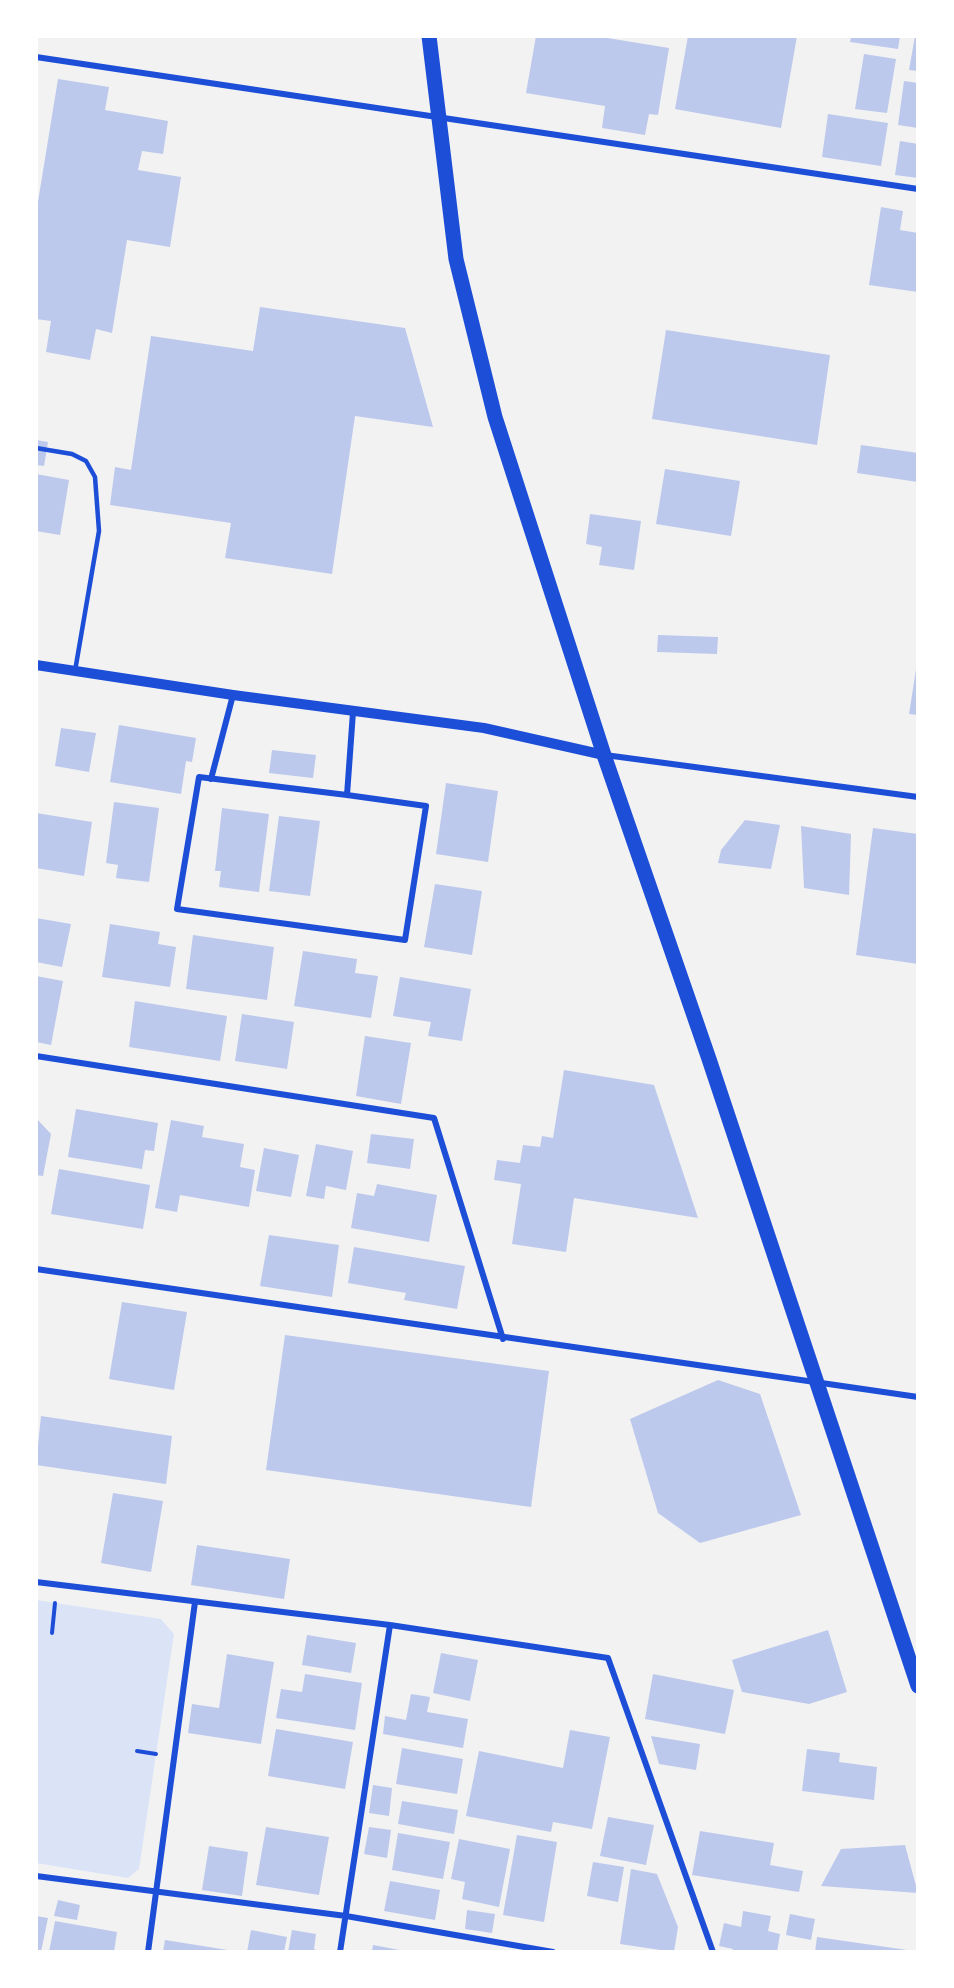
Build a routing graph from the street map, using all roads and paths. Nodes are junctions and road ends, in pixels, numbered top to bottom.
1 (429, 36) edge
2 (36, 57) edge
3 (438, 115) junction
4 (918, 189) edge
5 (36, 448) edge
6 (36, 665) edge
7 (75, 671) junction
8 (233, 695) junction
9 (353, 712) junction
10 (604, 755) junction
11 (211, 778) junction
12 (347, 795) junction
13 (918, 797) edge
14 (36, 1056) edge
15 (36, 1269) edge
16 (503, 1339) junction
17 (819, 1385) junction
18 (918, 1397) edge
19 (36, 1582) edge
20 (57, 1585) junction
21 (195, 1602) junction
22 (390, 1625) junction
23 (52, 1633) dead end
24 (918, 1686) edge
25 (36, 1876) edge
26 (156, 1892) junction
27 (346, 1916) junction
28 (538, 1951) edge
29 (148, 1952) edge
30 (340, 1952) edge
31 (553, 1952) edge
32 (712, 1952) edge

1 - 3 main road
2 - 3 street
3 - 4 street
3 - 10 main road
5 - 7 lane
6 - 7 street
7 - 8 street
8 - 9 street
8 - 11 street
9 - 10 street
9 - 12 street
10 - 13 street
10 - 17 main road
11 - 12 street
11 - 12 street
14 - 16 street
15 - 16 street
16 - 17 street
17 - 18 street
17 - 24 main road
19 - 20 street
20 - 21 street
20 - 23 path
21 - 22 street
21 - 26 street
22 - 27 street
22 - 32 street
25 - 26 street
26 - 27 street
26 - 29 street
27 - 28 street
27 - 30 street
28 - 31 street

